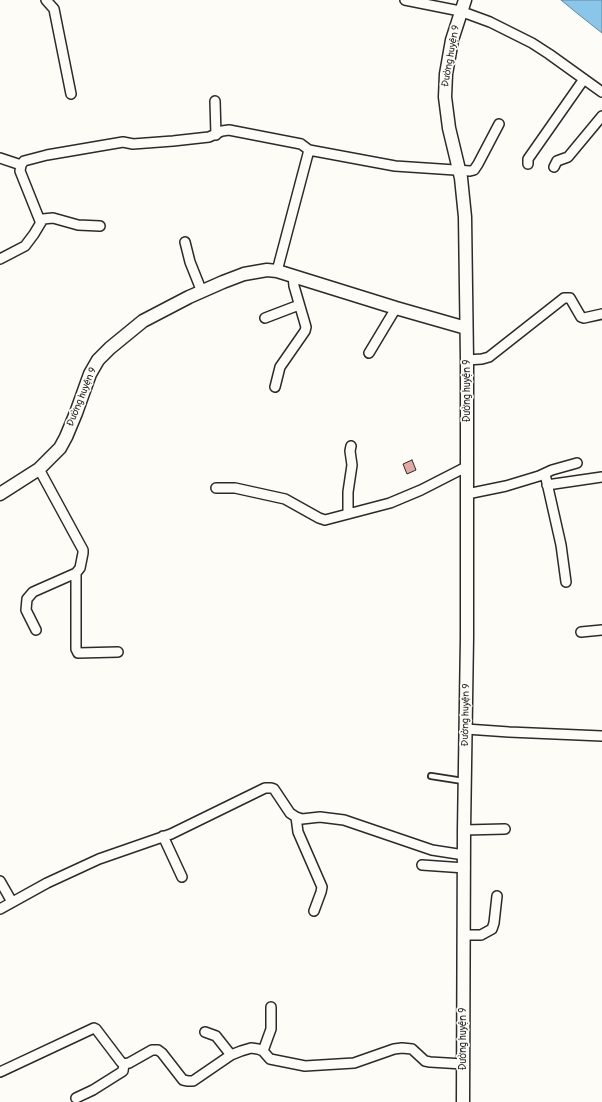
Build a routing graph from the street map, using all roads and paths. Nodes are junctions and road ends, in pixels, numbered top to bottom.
1 (46, 0) edge
2 (404, 0) edge
3 (463, 6) edge
4 (584, 79) junction
5 (602, 92) edge
6 (71, 94) dead end
7 (215, 101) dead end
8 (602, 116) edge
9 (499, 124) dead end
10 (216, 135) junction
11 (309, 150) junction
12 (0, 158) edge
13 (528, 164) dead end
14 (21, 165) junction
15 (554, 167) dead end
16 (459, 171) junction
17 (40, 222) junction
18 (100, 226) dead end
19 (186, 242) dead end
20 (0, 259) edge
21 (277, 270) junction
22 (293, 275) junction
23 (202, 292) junction
24 (299, 304) junction
25 (396, 308) junction
26 (602, 314) edge
27 (265, 318) dead end
28 (466, 328) junction
29 (369, 353) dead end
30 (467, 360) junction
31 (275, 387) dead end
32 (351, 446) dead end
33 (577, 463) dead end
34 (466, 467) junction
35 (39, 469) junction
36 (545, 474) junction
37 (602, 477) edge
38 (547, 485) junction
39 (216, 488) dead end
40 (0, 494) edge
41 (467, 494) junction
42 (348, 514) junction
43 (76, 573) junction
44 (566, 582) dead end
45 (36, 630) dead end
46 (602, 630) edge
47 (581, 632) dead end
48 (118, 652) dead end
49 (466, 729) junction
50 (602, 736) edge
51 (431, 776) dead end
52 (465, 781) junction
53 (296, 817) junction
54 (505, 829) dead end
55 (464, 830) junction
56 (163, 836) junction
57 (464, 855) junction
58 (422, 865) dead end
59 (464, 868) junction
60 (182, 877) dead end
61 (0, 882) edge
62 (497, 896) dead end
63 (12, 902) junction
64 (0, 909) edge
65 (314, 911) dead end
66 (463, 935) junction
67 (271, 1007) dead end
68 (205, 1032) dead end
69 (263, 1051) junction
70 (231, 1055) junction
71 (124, 1064) junction
72 (463, 1064) junction
73 (0, 1072) edge
74 (76, 1098) dead end
75 (463, 1102) edge

1 - 6 street
2 - 3 street
3 - 4 street
3 - 16 street, Đường huyện 9
4 - 5 street
4 - 13 street
7 - 10 street
8 - 15 street
9 - 16 street
10 - 11 street
10 - 14 street
11 - 16 street
11 - 21 street
12 - 14 street
14 - 17 street
16 - 28 street, Đường huyện 9
17 - 18 street
17 - 20 street
19 - 23 street
21 - 22 street, Đường huyện 9
21 - 23 street, Đường huyện 9
22 - 24 street
22 - 25 street, Đường huyện 9
23 - 35 street, Đường huyện 9
24 - 27 street
24 - 31 street
25 - 28 street, Đường huyện 9
25 - 29 street
26 - 30 street
28 - 30 street, Đường huyện 9
30 - 34 street, Đường huyện 9
32 - 42 street
33 - 36 street
34 - 41 street, Đường huyện 9
34 - 42 street
35 - 40 street, Đường huyện 9
35 - 43 street
36 - 38 street
36 - 41 street
37 - 38 street
38 - 44 street
39 - 42 street
41 - 49 street, Đường huyện 9
43 - 45 street
43 - 48 street
46 - 47 street
49 - 50 street
49 - 52 street, Đường huyện 9
51 - 52 lane
52 - 55 street, Đường huyện 9
53 - 56 street
53 - 57 street
53 - 65 street
54 - 55 street
55 - 57 street, Đường huyện 9
56 - 60 street
56 - 63 street
57 - 59 street, Đường huyện 9
58 - 59 street
59 - 66 street, Đường huyện 9
61 - 63 street
62 - 66 street
63 - 64 street
66 - 72 street, Đường huyện 9
67 - 69 street
68 - 70 street
69 - 70 street
69 - 72 street
70 - 71 street
71 - 73 street
71 - 74 street
72 - 75 street, Đường huyện 9

